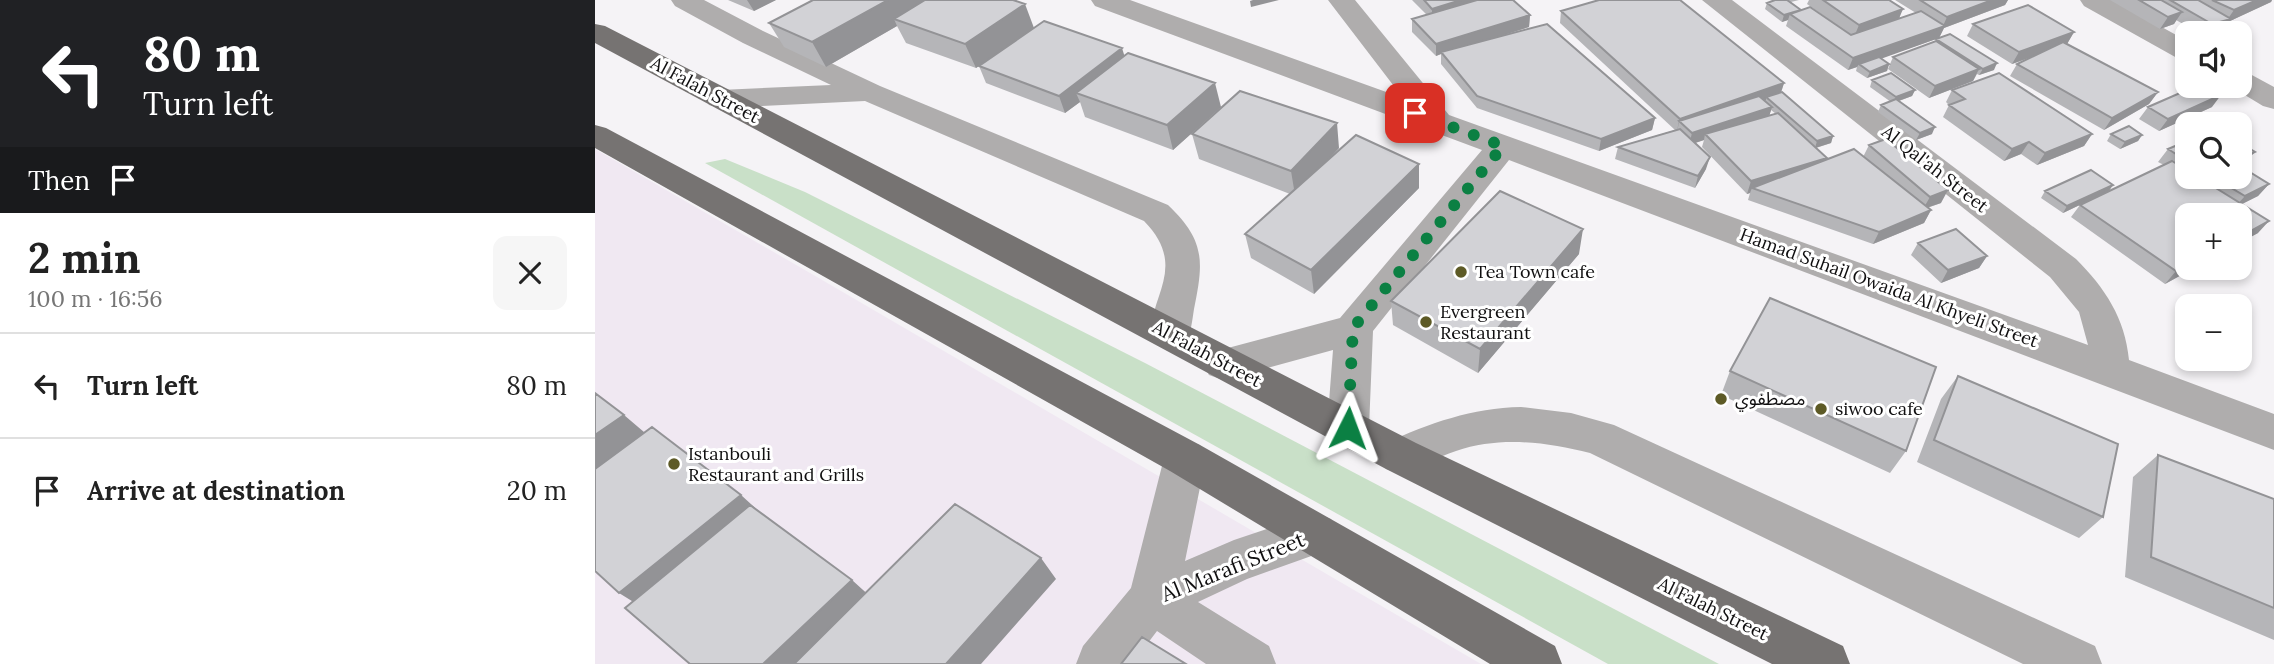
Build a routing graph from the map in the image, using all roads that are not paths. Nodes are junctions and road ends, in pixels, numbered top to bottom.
1 (684, 0) edge
2 (1104, 0) edge
3 (1341, 0) edge
4 (1715, 0) edge
5 (2093, 0) edge
6 (595, 32) edge
7 (2175, 45) edge
8 (1356, 52) junction
9 (1303, 70) junction
10 (2252, 85) edge
11 (2252, 88) edge
12 (869, 92) junction
13 (2274, 93) edge
14 (720, 99) junction
15 (2274, 100) edge
16 (1437, 121) junction
17 (595, 135) edge
18 (1503, 146) junction
19 (1353, 328) junction
20 (1171, 335) junction
21 (1223, 364) junction
22 (2109, 368) junction
23 (1348, 428) junction
24 (2274, 432) edge
25 (1401, 456) junction
26 (1185, 458) junction
27 (1315, 534) junction
28 (1151, 600) junction
29 (1101, 664) edge
30 (1251, 664) edge
31 (1537, 664) edge
32 (1825, 664) edge
33 (2077, 664) edge

1 - 12 street
2 - 9 street, Hamad Suhail Owaida Al Khyeli Street
3 - 8 street
4 - 22 street, Al Qal'ah Street
5 - 7 street
6 - 14 main road, Al Falah Street
8 - 9 street
8 - 16 street
9 - 16 street, Hamad Suhail Owaida Al Khyeli Street
10 - 13 street
11 - 15 street
12 - 14 street
12 - 20 street
14 - 20 main road, Al Falah Street
16 - 18 street, Hamad Suhail Owaida Al Khyeli Street
17 - 26 main road
18 - 19 street
18 - 22 street, Hamad Suhail Owaida Al Khyeli Street
19 - 21 street
19 - 23 street
20 - 21 main road, Al Falah Street
21 - 23 main road, Al Falah Street
22 - 24 street, Hamad Suhail Owaida Al Khyeli Street
23 - 25 main road, Al Falah Street
25 - 32 main road, Al Falah Street
25 - 33 street
26 - 27 main road
26 - 28 street, Al Marafi Street
27 - 28 street, Al Marafi Street
27 - 31 main road
28 - 29 street, Al Marafi Street
28 - 30 street

